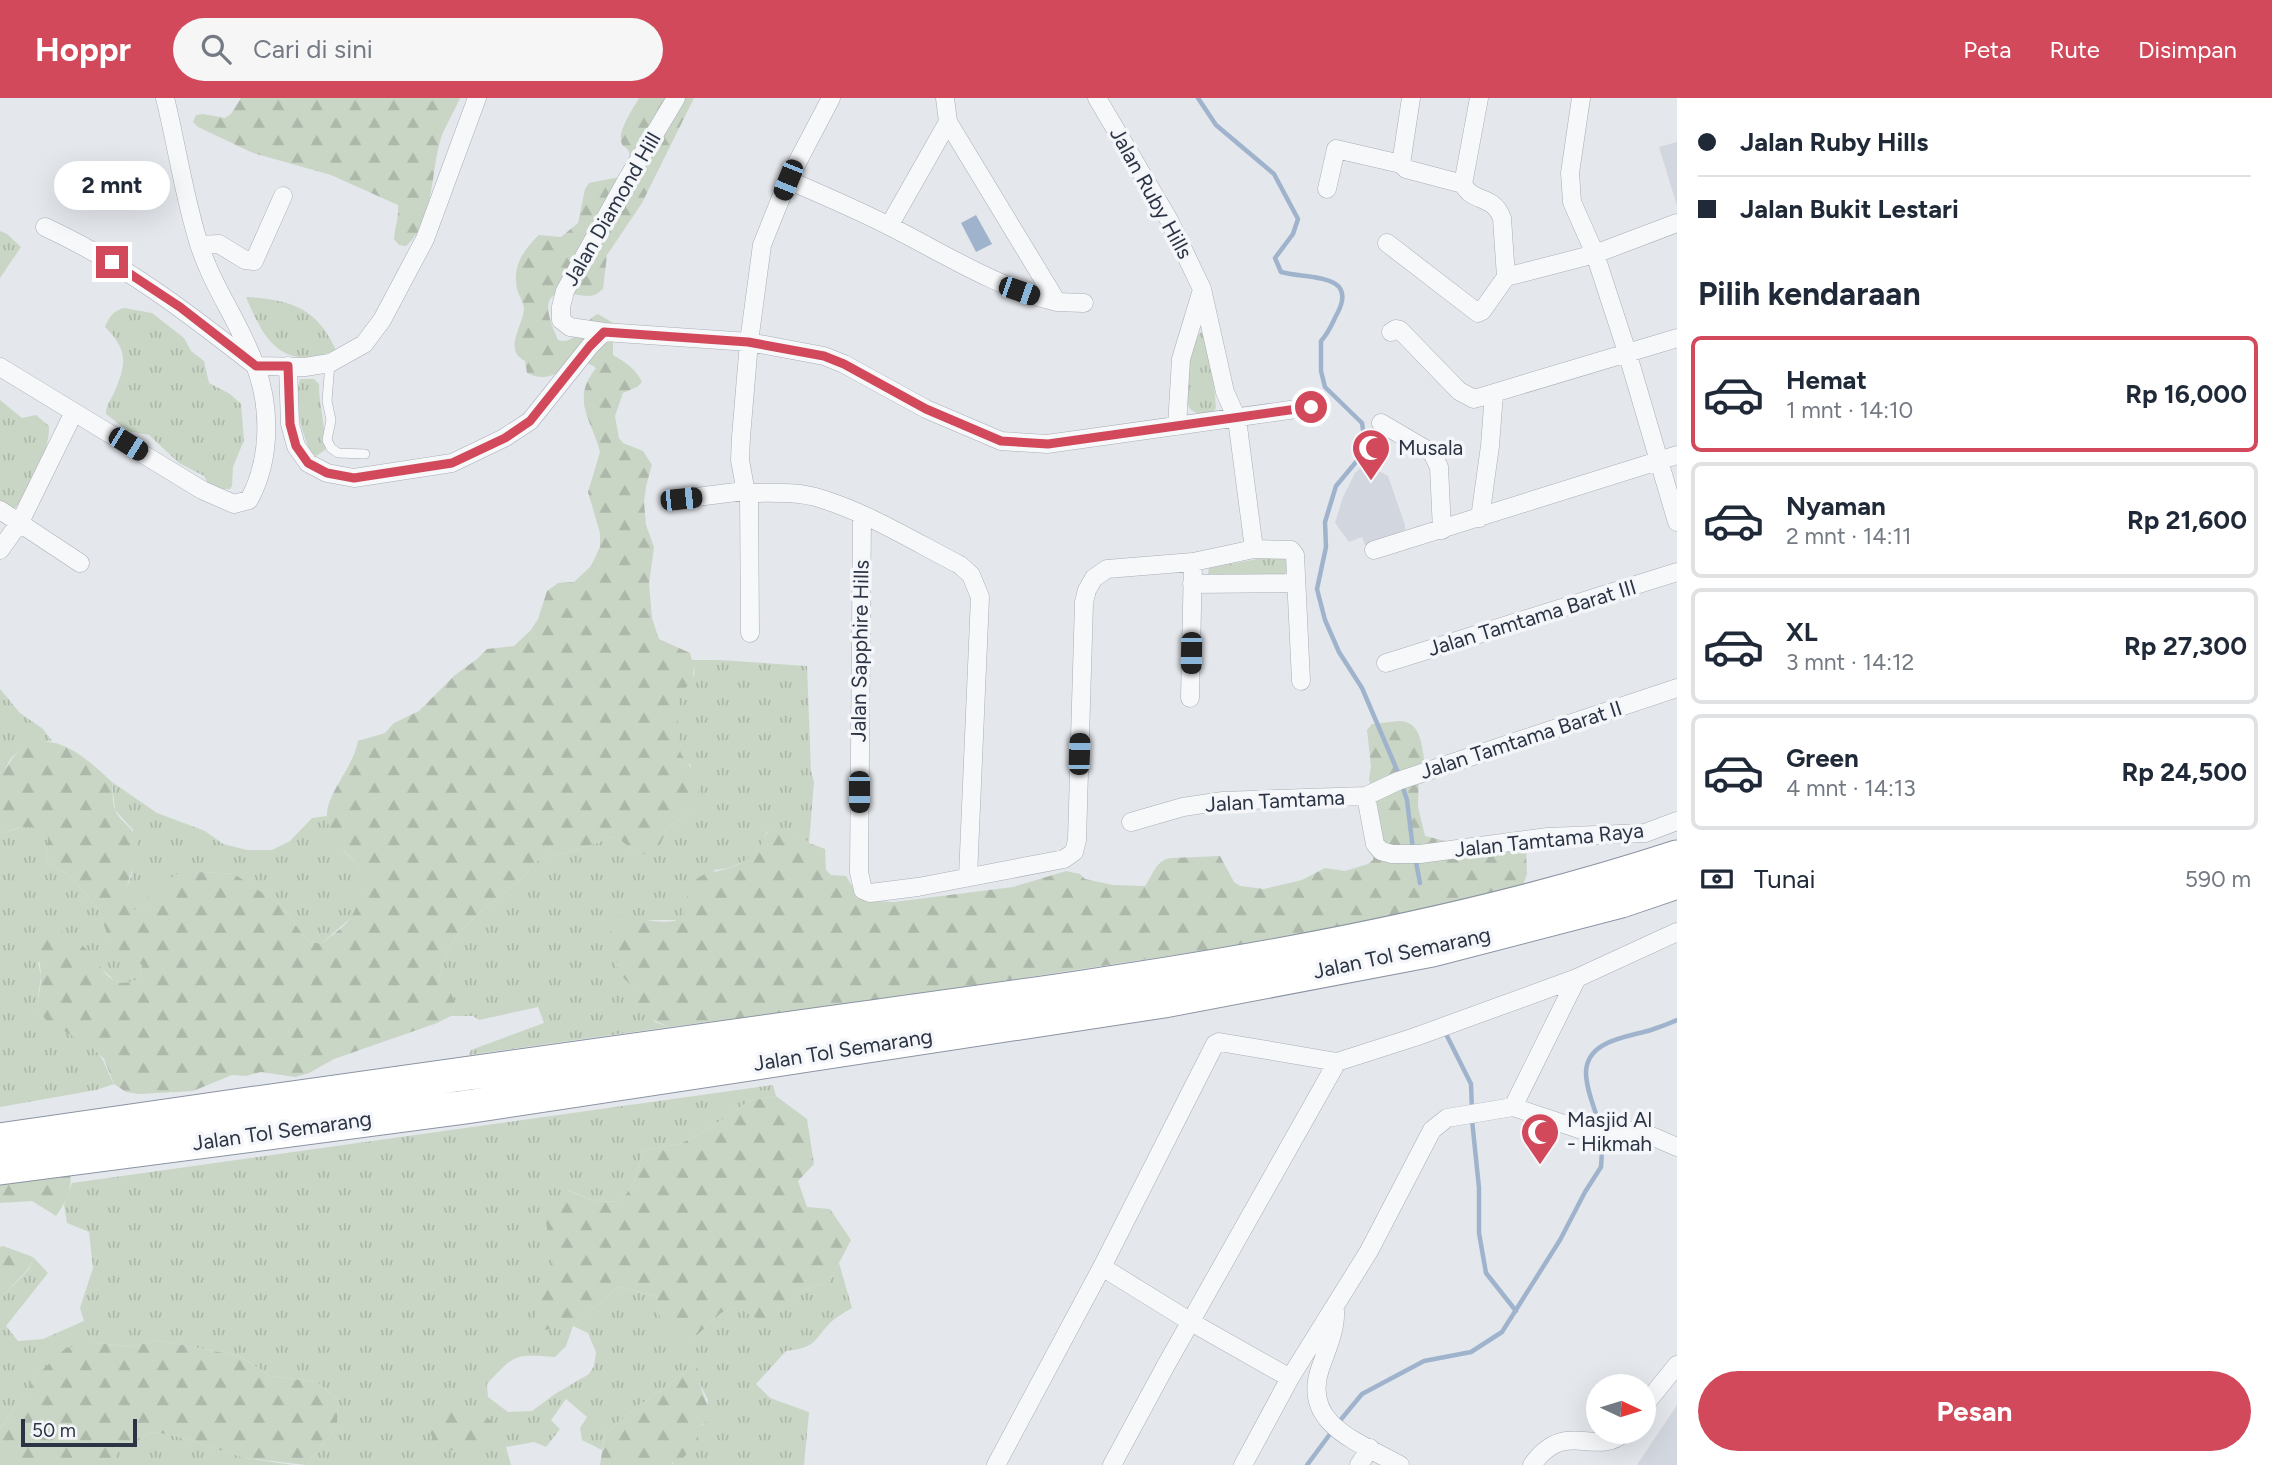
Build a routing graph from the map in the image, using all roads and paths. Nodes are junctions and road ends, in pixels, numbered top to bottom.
1 (165, 98) edge
2 (477, 98) edge
3 (676, 98) edge
4 (831, 98) edge
5 (945, 98) edge
6 (1097, 98) edge
7 (1411, 98) edge
8 (1479, 98) edge
9 (1581, 98) edge
10 (948, 122) junction
11 (1401, 164) junction
12 (788, 180) junction
13 (1463, 184) junction
14 (1327, 189) dead end
15 (283, 196) dead end
16 (1677, 223) edge
17 (889, 226) junction
18 (44, 227) dead end
19 (1387, 243) dead end
20 (199, 245) junction
21 (1595, 254) junction
22 (1506, 278) junction
23 (1202, 289) junction
24 (1057, 302) junction
25 (1084, 303) dead end
26 (604, 332) junction
27 (1391, 332) dead end
28 (1677, 338) edge
29 (748, 342) junction
30 (1627, 352) junction
31 (330, 363) junction
32 (256, 366) junction
33 (288, 366) junction
34 (0, 367) edge
35 (1494, 393) junction
36 (1311, 407) dead end
37 (74, 412) junction
38 (1237, 419) junction
39 (1381, 423) dead end
40 (1177, 426) junction
41 (365, 454) dead end
42 (1677, 455) edge
43 (1658, 460) junction
44 (747, 492) junction
45 (681, 499) dead end
46 (0, 510) edge
47 (862, 515) junction
48 (1480, 518) junction
49 (20, 522) junction
50 (1677, 522) edge
51 (1442, 530) junction
52 (1254, 549) junction
53 (0, 550) edge
54 (1374, 550) dead end
55 (1193, 562) junction
56 (80, 563) dead end
57 (1677, 572) edge
58 (1295, 583) junction
59 (1192, 584) junction
60 (750, 633) dead end
61 (1386, 663) dead end
62 (1301, 681) dead end
63 (1677, 688) edge
64 (1191, 698) dead end
65 (1366, 796) junction
66 (1131, 821) dead end
67 (1677, 821) edge
68 (1415, 854) joint
69 (1677, 857) edge
70 (968, 877) junction
71 (1677, 882) edge
72 (1677, 933) edge
73 (1577, 978) junction
74 (1337, 1062) junction
75 (1513, 1107) junction
76 (0, 1140) edge
77 (1677, 1147) edge
78 (0, 1168) edge
79 (1102, 1267) junction
80 (1335, 1304) junction
81 (1191, 1322) junction
82 (1677, 1365) edge
83 (1290, 1378) junction
84 (1656, 1391) edge
85 (1586, 1441) edge
86 (1370, 1448) junction
87 (996, 1465) edge
88 (1112, 1465) edge
89 (1243, 1465) edge
90 (1359, 1465) edge
91 (1400, 1465) edge
92 (1532, 1465) edge

1 - 20 street
2 - 31 street
3 - 26 street, Jalan Diamond Hill
4 - 12 street
5 - 10 street
6 - 23 street, Jalan Ruby Hills
7 - 11 street
8 - 13 street
9 - 21 street
10 - 17 street
10 - 24 street
11 - 13 street
11 - 14 street
12 - 17 street
12 - 29 street
13 - 22 street
15 - 20 street
16 - 21 street
17 - 24 street
18 - 32 street
19 - 22 street
20 - 32 street
21 - 22 street
21 - 30 street
23 - 38 street, Jalan Ruby Hills
23 - 40 street
24 - 25 street
26 - 29 street, Jalan Diamond Hill
26 - 33 street
27 - 35 street
28 - 30 street
29 - 40 street
29 - 44 street
30 - 35 street
30 - 43 street
31 - 33 street
31 - 41 lane
32 - 33 street
32 - 37 street
34 - 37 street
35 - 48 street
36 - 38 street
37 - 49 street
38 - 40 street
38 - 52 street
39 - 51 street
42 - 43 street
43 - 48 street
43 - 50 street
44 - 45 street
44 - 47 street
44 - 60 street
46 - 49 street
47 - 70 street
47 - 70 street, Jalan Sapphire Hills
48 - 51 street
49 - 53 street
49 - 56 street
51 - 54 street
52 - 55 street, Jalan Sapphire Hills
52 - 58 street, Jalan Sapphire Hills
55 - 59 street
55 - 70 street, Jalan Sapphire Hills
57 - 61 street, Jalan Tamtama Barat III
58 - 59 street
58 - 62 street, Jalan Sapphire Hills
59 - 64 street
63 - 65 street, Jalan Tamtama Barat II
65 - 66 street, Jalan Tamtama
65 - 68 street, Jalan Tamtama
67 - 68 street, Jalan Tamtama Raya
69 - 76 highway, Jalan Tol Semarang
71 - 78 highway, Jalan Tol Semarang
72 - 73 street
73 - 74 street
73 - 75 street
74 - 79 street
74 - 81 street
75 - 77 street
75 - 80 street
79 - 81 street
79 - 87 street
80 - 83 street
80 - 86 street
81 - 83 street
81 - 88 street
82 - 84 street
83 - 89 street
85 - 92 street
86 - 90 street
86 - 91 street

